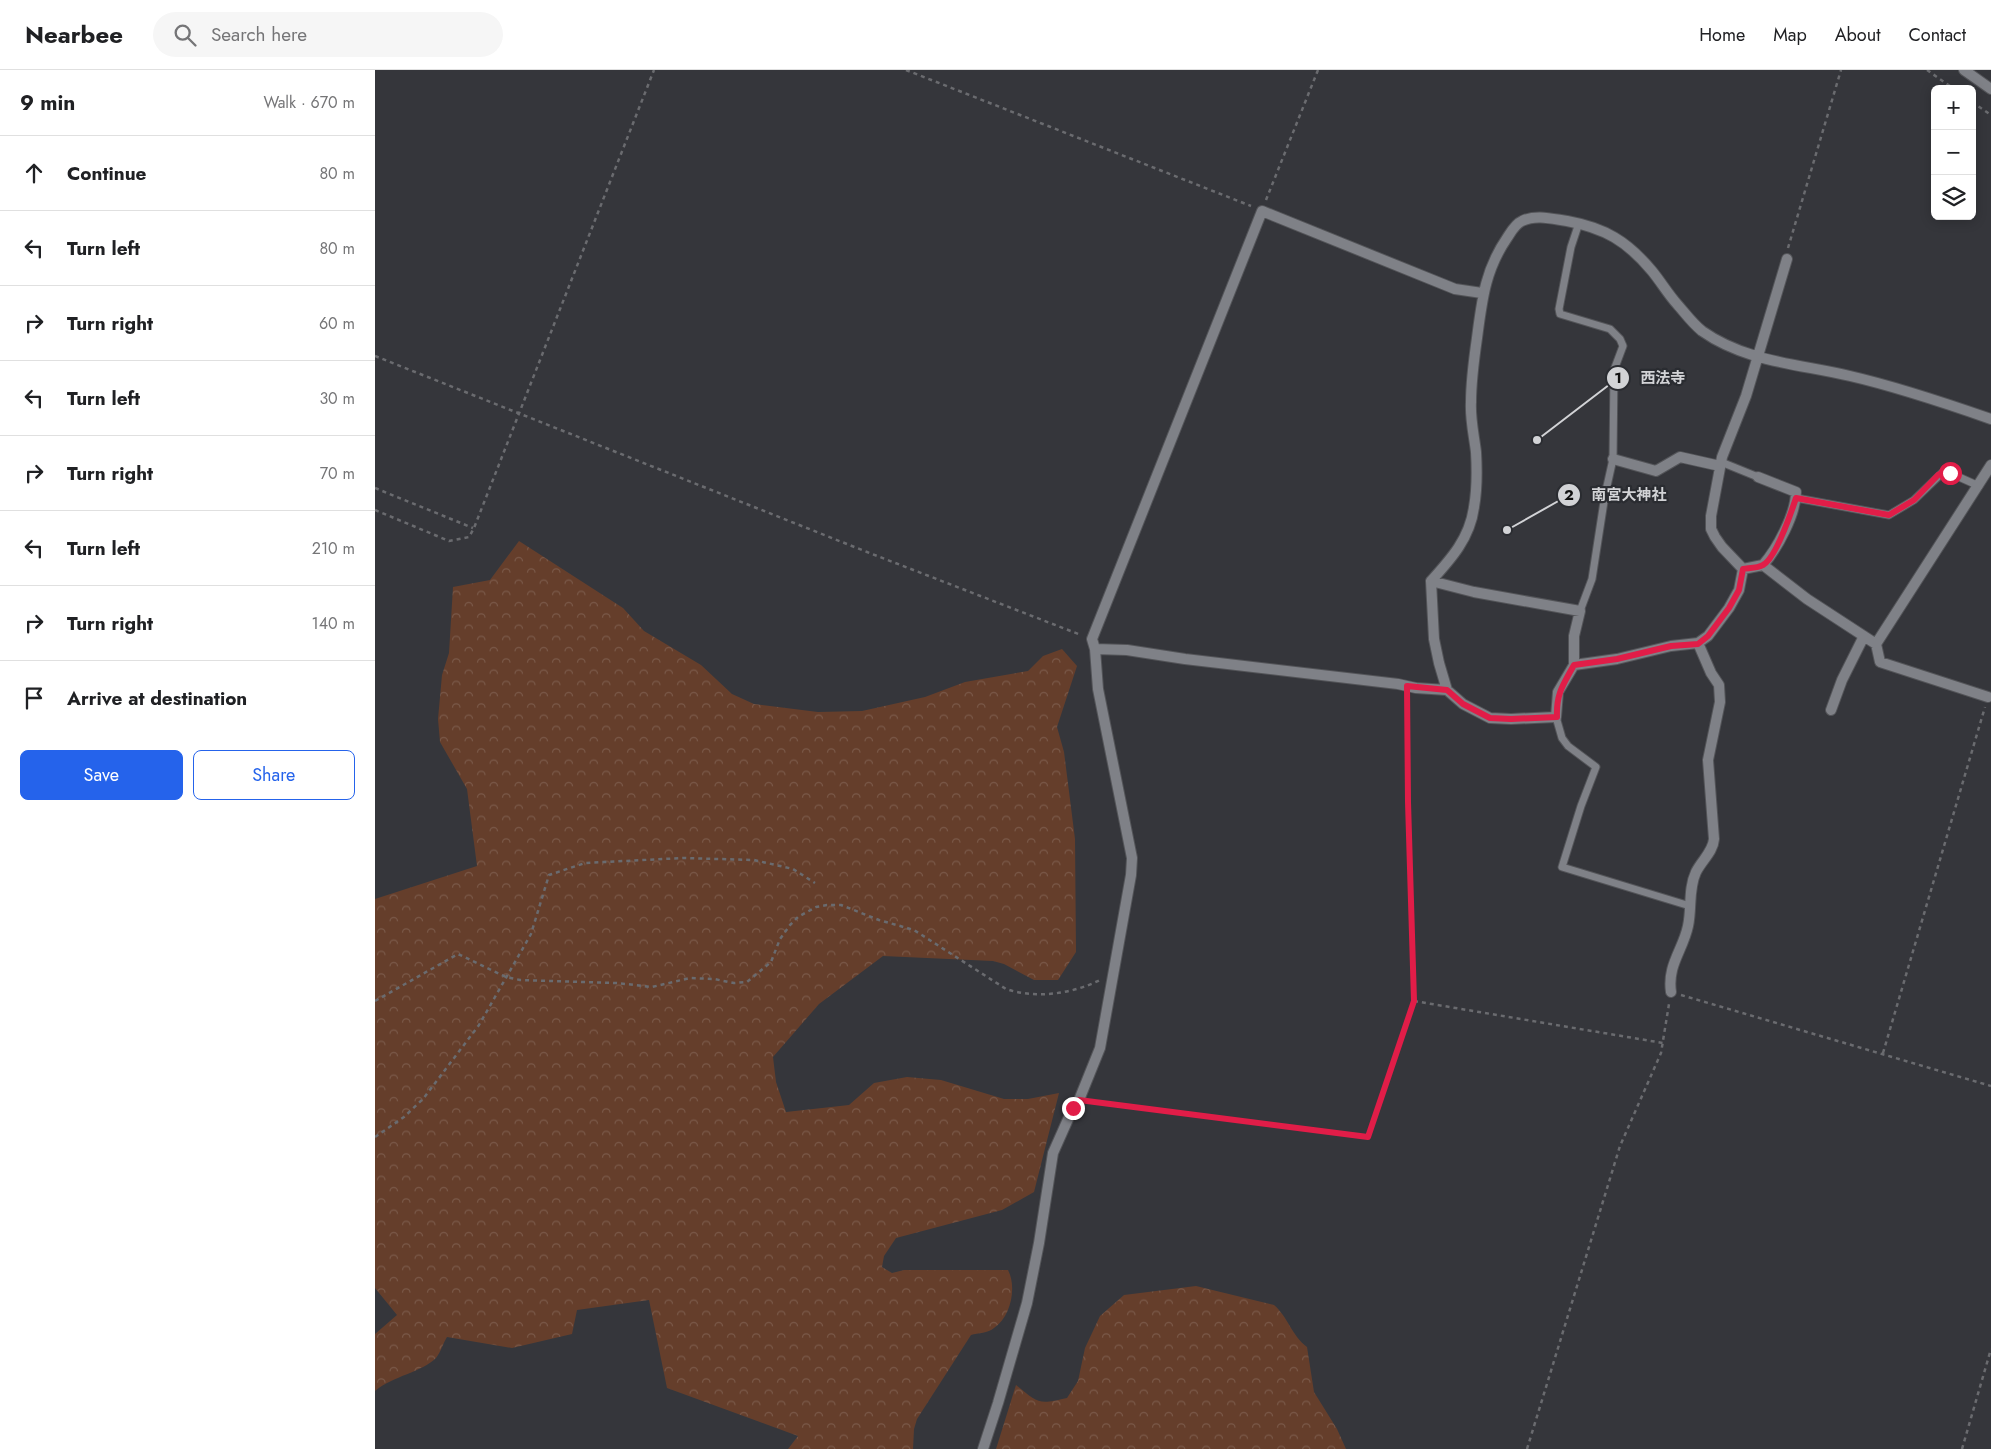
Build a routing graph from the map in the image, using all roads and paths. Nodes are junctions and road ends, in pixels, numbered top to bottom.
1 (654, 70) edge
2 (906, 70) edge
3 (1318, 70) edge
4 (1841, 70) edge
5 (1927, 70) edge
6 (1964, 70) edge
7 (1948, 85) edge
8 (1991, 89) edge
9 (1976, 105) edge
10 (1991, 115) edge
11 (1262, 211) junction
12 (1579, 223) junction
13 (1787, 259) joint
14 (1482, 293) junction
15 (375, 356) edge
16 (1757, 358) junction
17 (519, 414) junction
18 (1991, 419) edge
19 (1613, 459) junction
20 (1720, 464) junction
21 (1991, 465) edge
22 (1758, 476) joint
23 (1979, 486) junction
24 (375, 488) edge
25 (1796, 498) junction
26 (375, 510) edge
27 (474, 528) junction
28 (1763, 565) junction
29 (1743, 569) junction
30 (1431, 581) junction
31 (1580, 611) junction
32 (1864, 636) junction
33 (1093, 644) junction
34 (1698, 644) junction
35 (1876, 644) junction
36 (1574, 665) junction
37 (1407, 686) junction
38 (1447, 690) junction
39 (1988, 697) joint
40 (1831, 710) dead end
41 (1557, 717) junction
42 (815, 883) dead end
43 (1690, 906) junction
44 (1115, 973) junction
45 (506, 977) junction
46 (1671, 992) junction
47 (375, 1001) edge
48 (1414, 1001) junction
49 (1663, 1043) junction
50 (1883, 1053) junction
51 (1991, 1086) edge
52 (1079, 1100) junction
53 (375, 1137) edge
54 (1991, 1349) edge
55 (983, 1449) edge
56 (1527, 1449) edge
57 (1962, 1449) edge

1 - 17 path
2 - 11 path
3 - 11 path
4 - 13 path
5 - 7 path
6 - 8 street
9 - 10 path
11 - 14 street
11 - 33 street
12 - 14 street
12 - 16 street
12 - 19 lane
13 - 16 street
14 - 30 street
15 - 17 path
16 - 18 street
16 - 20 street
17 - 27 path
17 - 33 path
19 - 20 street
19 - 31 lane
20 - 22 lane
20 - 29 street
21 - 23 street
22 - 25 street
23 - 25 lane
23 - 35 street
24 - 27 path
25 - 28 street
26 - 27 path
28 - 29 street
28 - 32 street
29 - 34 street
30 - 31 street
30 - 38 street
31 - 36 street
32 - 35 street
32 - 40 street
33 - 37 street
33 - 44 street
34 - 36 street
34 - 43 street
35 - 39 street
36 - 41 street
37 - 38 street
37 - 48 path
38 - 41 street
39 - 50 path
41 - 43 lane
42 - 45 path
43 - 46 street
44 - 45 path
44 - 52 street
45 - 47 path
45 - 53 path
46 - 49 path
46 - 50 path
48 - 49 path
48 - 52 path
49 - 56 path
50 - 51 path
52 - 55 street
54 - 57 path

